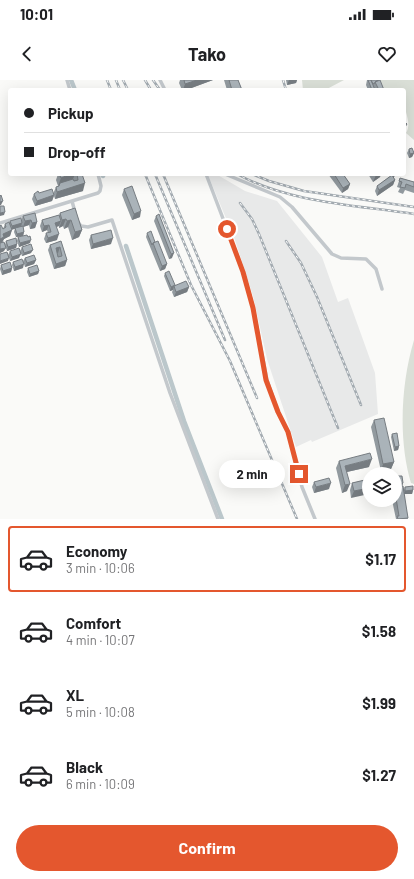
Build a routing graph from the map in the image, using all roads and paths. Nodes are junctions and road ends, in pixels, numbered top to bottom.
1 (98, 176) edge
2 (207, 176) edge
3 (230, 176) edge
4 (72, 201) junction
5 (0, 222) edge
6 (382, 289) dead end
7 (218, 519) edge
8 (315, 519) edge

1 - 4 street
2 - 8 street
3 - 6 street
4 - 5 street
4 - 7 street

